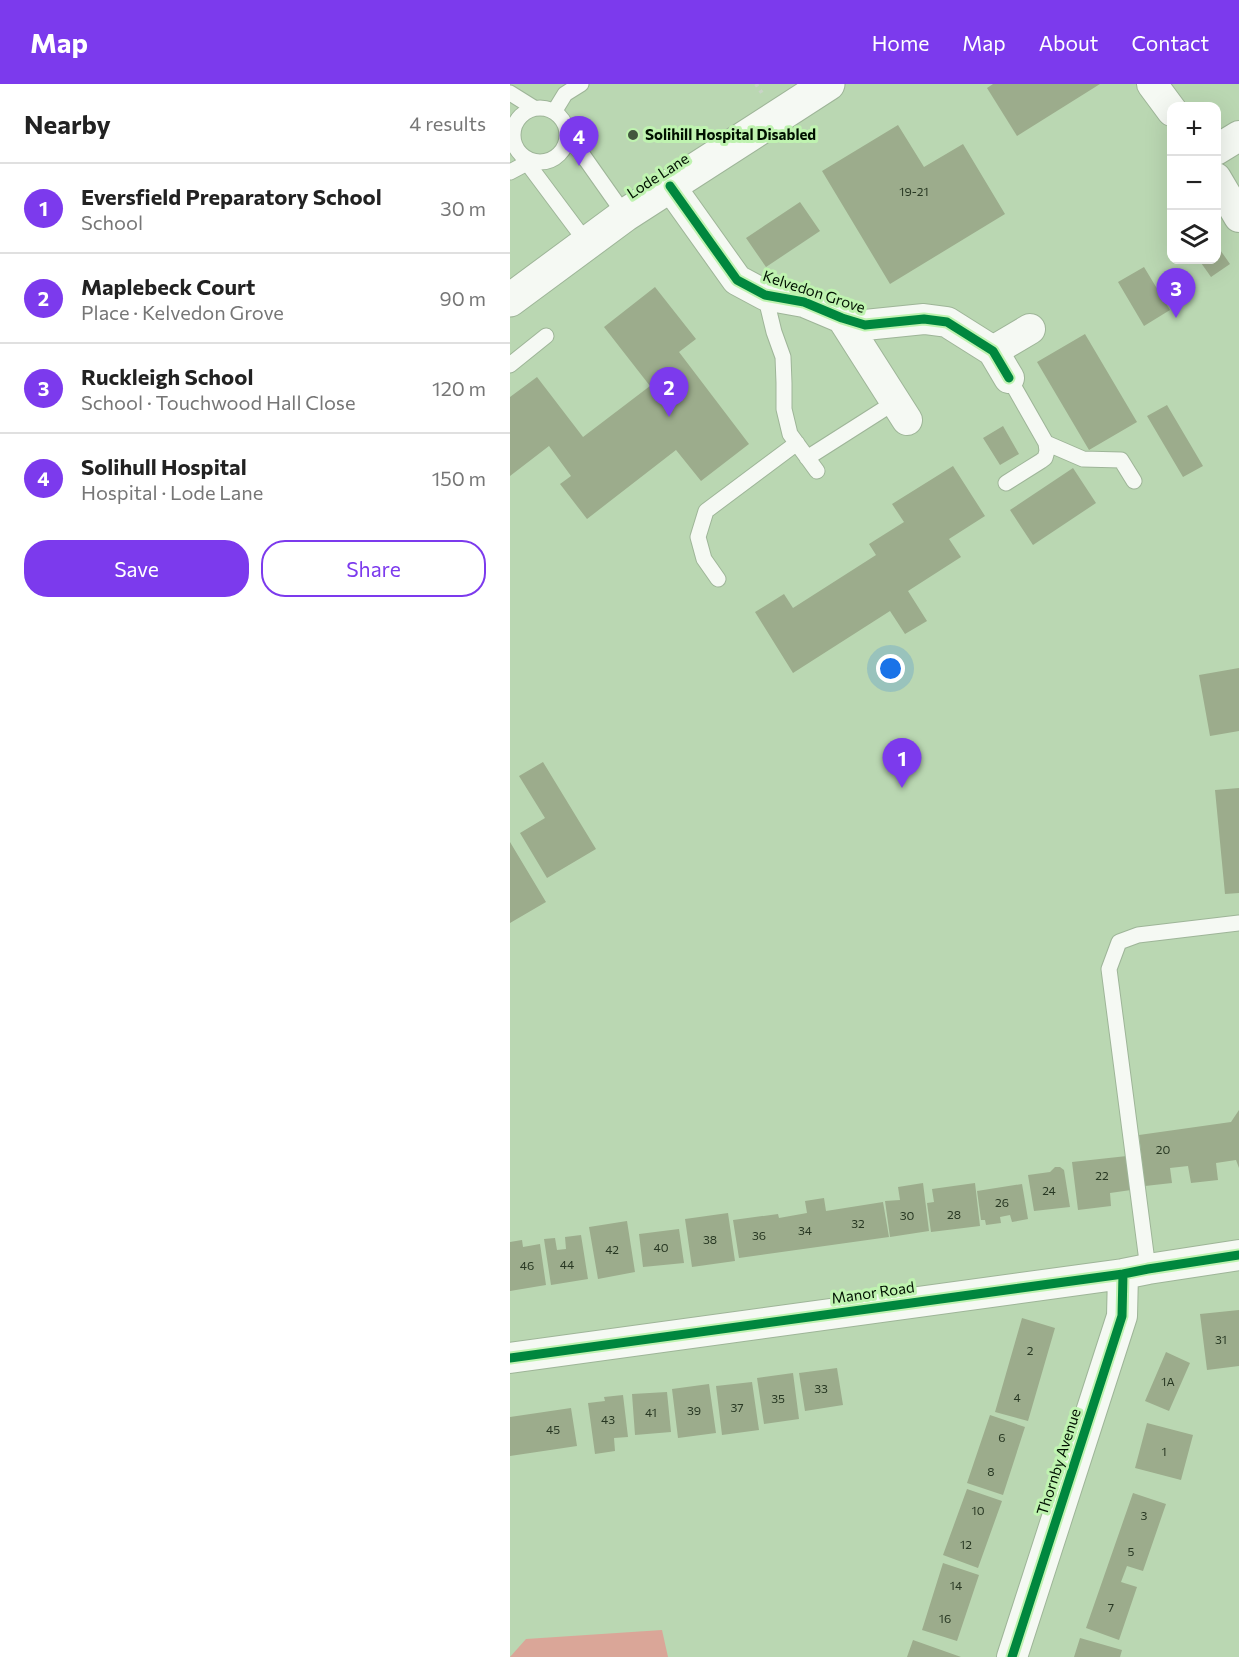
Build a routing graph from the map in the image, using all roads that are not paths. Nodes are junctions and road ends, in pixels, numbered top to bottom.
1 (828, 84) edge
2 (1152, 84) edge
3 (572, 86) edge
4 (510, 93) edge
5 (1167, 104) edge
6 (534, 108) junction
7 (554, 112) junction
8 (1239, 136) edge
9 (567, 137) junction
10 (1221, 147) edge
11 (518, 150) edge
12 (510, 172) edge
13 (670, 186) junction
14 (1221, 186) edge
15 (625, 215) junction
16 (1239, 217) edge
17 (587, 243) junction
18 (765, 295) junction
19 (510, 300) edge
20 (842, 318) junction
21 (1030, 329) dead end
22 (546, 336) dead end
23 (993, 351) junction
24 (510, 366) edge
25 (1009, 378) joint
26 (901, 411) joint
27 (797, 443) junction
28 (1046, 443) junction
29 (807, 458) junction
30 (817, 471) dead end
31 (1134, 481) dead end
32 (1006, 483) dead end
33 (718, 579) dead end
34 (1239, 923) edge
35 (1239, 1255) edge
36 (1136, 1271) junction
37 (510, 1358) edge
38 (1012, 1657) edge

1 - 13 main road, Lode Lane
2 - 5 street
3 - 7 lane
4 - 6 lane
6 - 7 lane
6 - 11 lane
7 - 9 lane
8 - 10 street
9 - 11 lane
9 - 15 lane
11 - 12 lane
11 - 17 lane
13 - 15 main road, Lode Lane
13 - 18 street, Kelvedon Grove
14 - 16 street
15 - 17 main road, Lode Lane
17 - 19 main road, Lode Lane
18 - 20 street, Kelvedon Grove
18 - 27 lane
20 - 23 street, Kelvedon Grove
20 - 26 street
21 - 23 street
22 - 24 lane
23 - 25 street, Kelvedon Grove
25 - 28 lane
26 - 29 lane
27 - 29 lane
27 - 33 lane
28 - 31 lane
28 - 32 lane
29 - 30 lane
34 - 36 lane
35 - 36 street, Manor Road
36 - 37 street, Manor Road
36 - 38 street, Thornby Avenue

